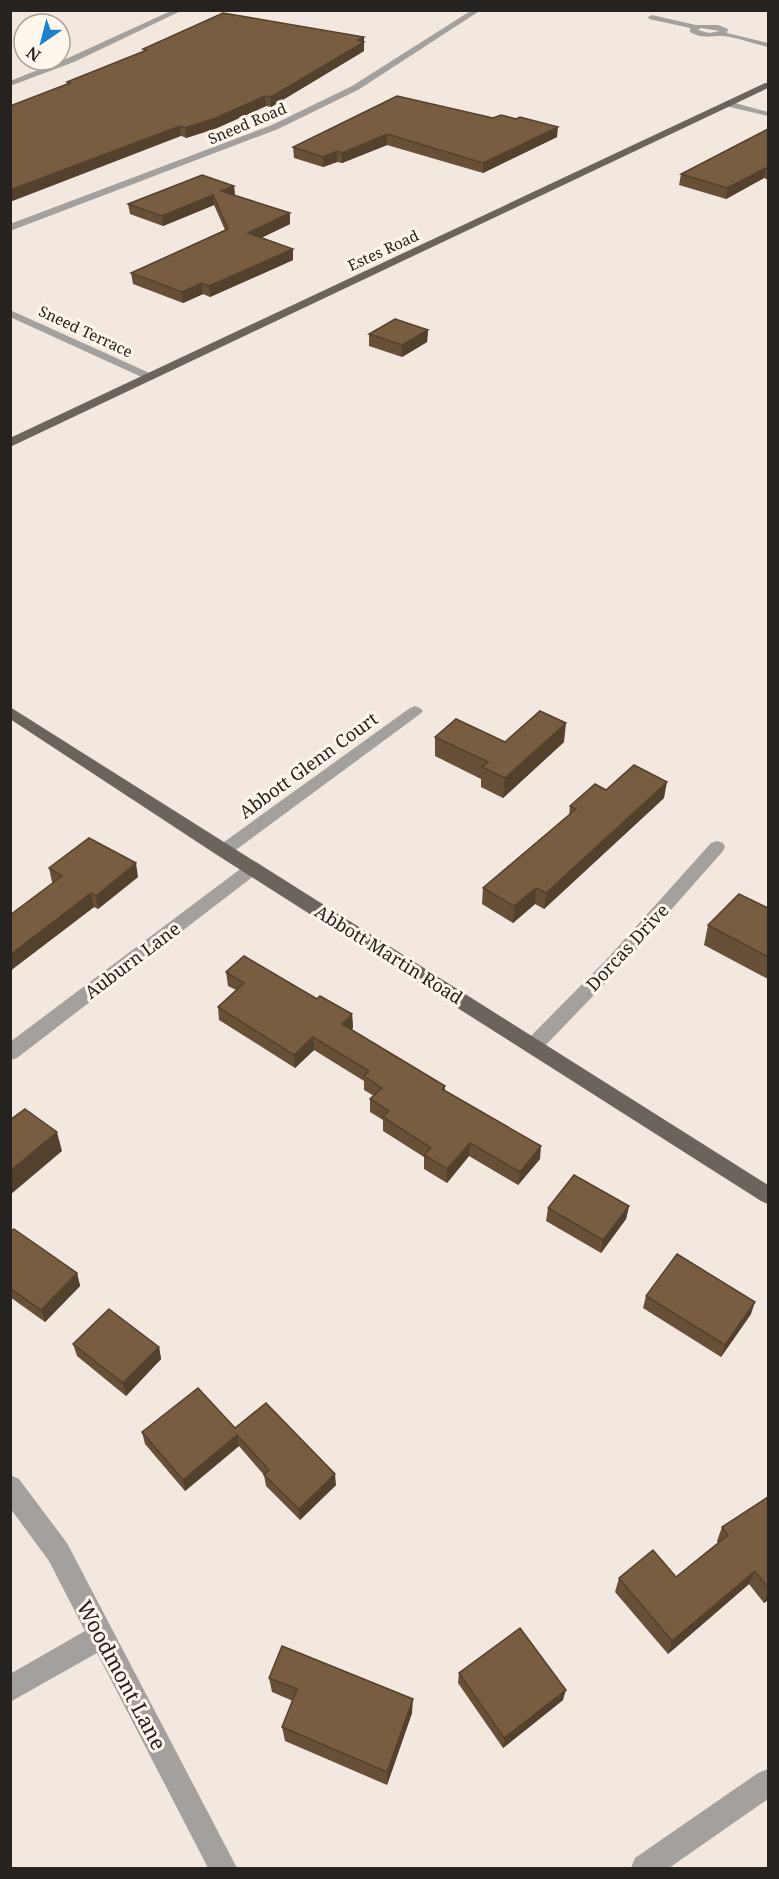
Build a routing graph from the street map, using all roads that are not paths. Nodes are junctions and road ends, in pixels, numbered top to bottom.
1 (180, 10) edge
2 (478, 10) edge
3 (652, 16) dead end
4 (768, 45) edge
5 (10, 84) edge
6 (768, 85) edge
7 (728, 104) junction
8 (768, 114) edge
9 (10, 228) edge
10 (10, 313) edge
11 (150, 377) junction
12 (10, 443) edge
13 (415, 711) dead end
14 (10, 712) edge
15 (717, 847) dead end
16 (223, 851) junction
17 (253, 868) junction
18 (534, 1045) junction
19 (10, 1053) edge
20 (768, 1195) edge
21 (10, 1487) edge
22 (101, 1636) junction
23 (10, 1689) edge
24 (768, 1783) edge
25 (223, 1869) edge
26 (645, 1869) edge

1 - 5 street
2 - 9 street, Sneed Road
3 - 4 street
6 - 7 main road, Estes Road
7 - 8 street
7 - 11 main road, Estes Road
10 - 11 street, Sneed Terrace
11 - 12 main road, Estes Road
13 - 16 street, Abbott Glenn Court
14 - 16 main road, Abbott Martin Road
15 - 18 street, Dorcas Drive
16 - 17 main road, Abbott Martin Road
17 - 18 main road, Abbott Martin Road
17 - 19 street, Auburn Lane
18 - 20 main road, Abbott Martin Road
21 - 22 street, Woodmont Lane
22 - 23 street
22 - 25 street, Woodmont Lane
24 - 26 street

